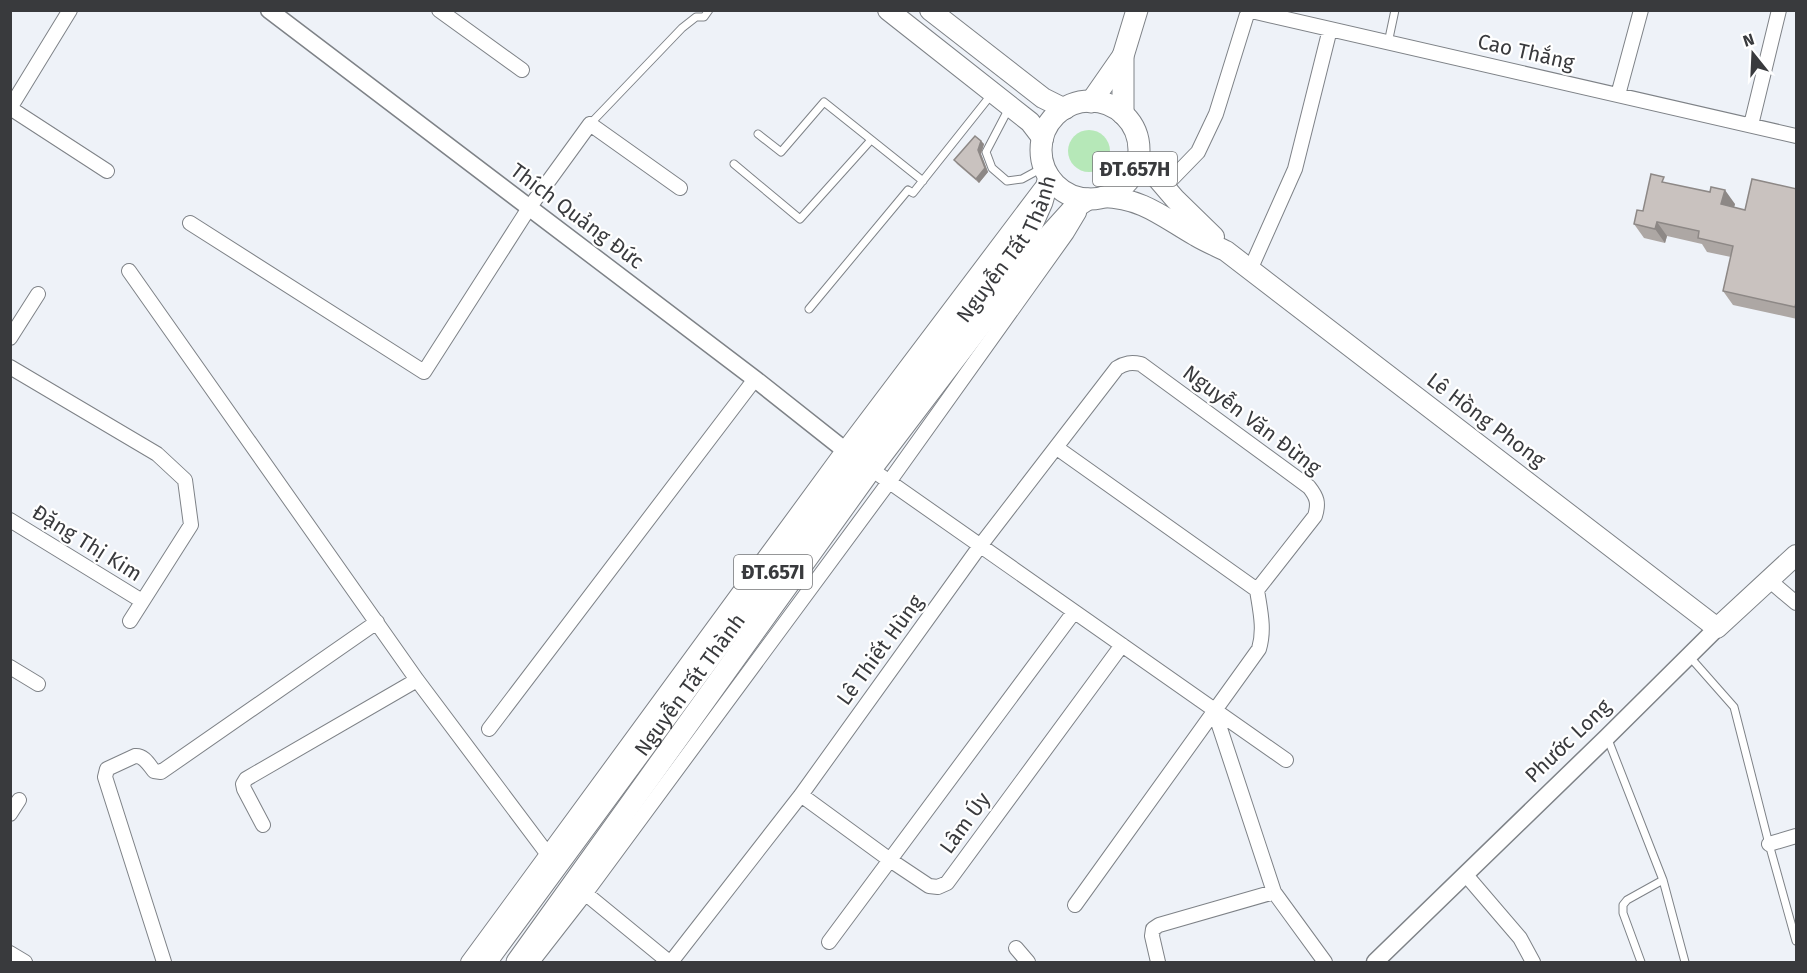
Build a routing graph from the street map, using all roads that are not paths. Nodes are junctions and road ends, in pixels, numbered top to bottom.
1 (70, 10) edge
2 (269, 10) edge
3 (439, 10) edge
4 (709, 10) edge
5 (888, 10) edge
6 (930, 10) edge
7 (1137, 10) edge
8 (1395, 10) edge
9 (1641, 10) edge
10 (1779, 10) edge
11 (1247, 11) edge
12 (1330, 29) junction
13 (1388, 43) junction
14 (1123, 56) junction
15 (522, 70) dead end
16 (993, 93) junction
17 (1618, 95) junction
18 (1091, 102) junction
19 (1010, 106) junction
20 (10, 108) edge
21 (1065, 109) junction
22 (1123, 114) junction
23 (590, 124) junction
24 (1752, 125) junction
25 (758, 134) dead end
26 (1797, 136) edge
27 (1043, 139) junction
28 (871, 140) junction
29 (1139, 157) junction
30 (734, 164) dead end
31 (107, 171) dead end
32 (1046, 172) junction
33 (923, 181) junction
34 (1164, 186) junction
35 (680, 188) dead end
36 (1095, 198) junction
37 (529, 208) junction
38 (190, 223) dead end
39 (1226, 251) junction
40 (1250, 270) junction
41 (129, 271) dead end
42 (38, 294) dead end
43 (809, 309) dead end
44 (10, 338) edge
45 (1124, 363) joint
46 (10, 367) edge
47 (755, 379) junction
48 (1057, 448) junction
49 (857, 459) junction
50 (889, 482) junction
51 (10, 520) edge
52 (980, 546) junction
53 (1797, 555) edge
54 (1770, 581) junction
55 (1257, 590) junction
56 (142, 601) junction
57 (1797, 603) edge
58 (1074, 612) junction
59 (130, 621) dead end
60 (377, 622) junction
61 (1717, 628) junction
62 (1122, 645) junction
63 (1689, 656) junction
64 (10, 667) edge
65 (417, 680) junction
66 (39, 684) dead end
67 (1214, 710) junction
68 (489, 729) dead end
69 (1607, 737) junction
70 (1286, 760) dead end
71 (801, 795) junction
72 (19, 800) dead end
73 (10, 814) edge
74 (263, 825) dead end
75 (1797, 836) edge
76 (1768, 844) junction
77 (552, 860) junction
78 (890, 860) junction
79 (1466, 875) junction
80 (1663, 880) junction
81 (579, 888) junction
82 (1274, 892) junction
83 (1075, 905) dead end
84 (1797, 940) edge
85 (829, 942) dead end
86 (1016, 948) dead end
87 (10, 954) edge
88 (25, 963) edge
89 (164, 963) edge
90 (468, 963) edge
91 (486, 963) edge
92 (517, 963) edge
93 (532, 963) edge
94 (670, 963) edge
95 (1028, 963) edge
96 (1158, 963) edge
97 (1325, 963) edge
98 (1375, 963) edge
99 (1533, 963) edge
100 (1641, 963) edge
101 (1685, 963) edge

1 - 20 street
2 - 37 street, Thích Quảng Đức
3 - 15 street
4 - 23 lane
5 - 16 main road
6 - 21 main road
7 - 14 main road
8 - 13 lane
9 - 17 street
10 - 24 street
11 - 12 street, Cao Thắng
11 - 34 street
12 - 13 street, Cao Thắng
12 - 40 street
13 - 17 street, Cao Thắng
14 - 18 main road
14 - 22 main road
16 - 19 main road
16 - 33 lane
17 - 24 street, Cao Thắng
18 - 21 main road
18 - 22 main road
19 - 27 main road
19 - 32 lane
20 - 31 street
21 - 27 main road
22 - 29 main road, ĐT.657H
23 - 35 street
23 - 37 street
24 - 26 street, Cao Thắng
25 - 28 lane
27 - 32 main road
28 - 30 lane
28 - 33 lane
29 - 34 main road, Lê Hồng Phong / ĐT.657H
29 - 36 main road, ĐT.657H
32 - 36 main road, ĐT.657H
32 - 49 main road, Nguyễn Tất Thành / ĐT.657I
33 - 43 lane
34 - 39 main road, Lê Hồng Phong / ĐT.657H
36 - 39 main road, Lê Hồng Phong / ĐT.657H
36 - 49 main road, Nguyễn Tất Thành / ĐT.657I
36 - 50 street, Nguyễn Tất Thành
37 - 38 street
37 - 47 street, Thích Quảng Đức
39 - 40 main road, Lê Hồng Phong / ĐT.657H
40 - 61 main road, Lê Hồng Phong / ĐT.657H
41 - 60 street
42 - 44 street
45 - 48 street, Lê Thiết Hùng
45 - 55 street, Nguyễn Văn Đừng
46 - 56 street
47 - 49 street, Thích Quảng Đức
47 - 68 street
48 - 52 street, Lê Thiết Hùng
48 - 55 street
49 - 50 street
49 - 77 main road, Nguyễn Tất Thành / ĐT.657I
49 - 81 main road, Nguyễn Tất Thành / ĐT.657I
50 - 52 street
50 - 81 street, Nguyễn Tất Thành
51 - 56 street, Đặng Thị Kim
52 - 58 street
52 - 71 street, Lê Thiết Hùng
53 - 54 main road, Phước Long
54 - 57 street
54 - 61 main road, Phước Long
55 - 67 street
56 - 59 street
58 - 62 street
58 - 78 street
60 - 65 street
60 - 89 street
61 - 63 street, Phước Long
62 - 67 street
62 - 78 street, Lâm Úy
63 - 69 street, Phước Long
63 - 76 lane
64 - 66 street
65 - 74 street
65 - 77 street
67 - 70 street
67 - 82 street
67 - 83 street
69 - 79 street, Phước Long
69 - 80 lane
71 - 78 street, Lâm Úy
71 - 94 street, Lê Thiết Hùng
72 - 73 street
75 - 76 street
76 - 84 lane
77 - 90 street, Nguyễn Tất Thành
77 - 91 main road, Nguyễn Tất Thành / ĐT.657I
78 - 85 street
79 - 98 street, Phước Long
79 - 99 street
80 - 100 lane
80 - 101 lane
81 - 92 main road, Nguyễn Tất Thành / ĐT.657I
81 - 93 street, Nguyễn Tất Thành
81 - 94 street
82 - 96 street
82 - 97 street
86 - 95 street
87 - 88 street

